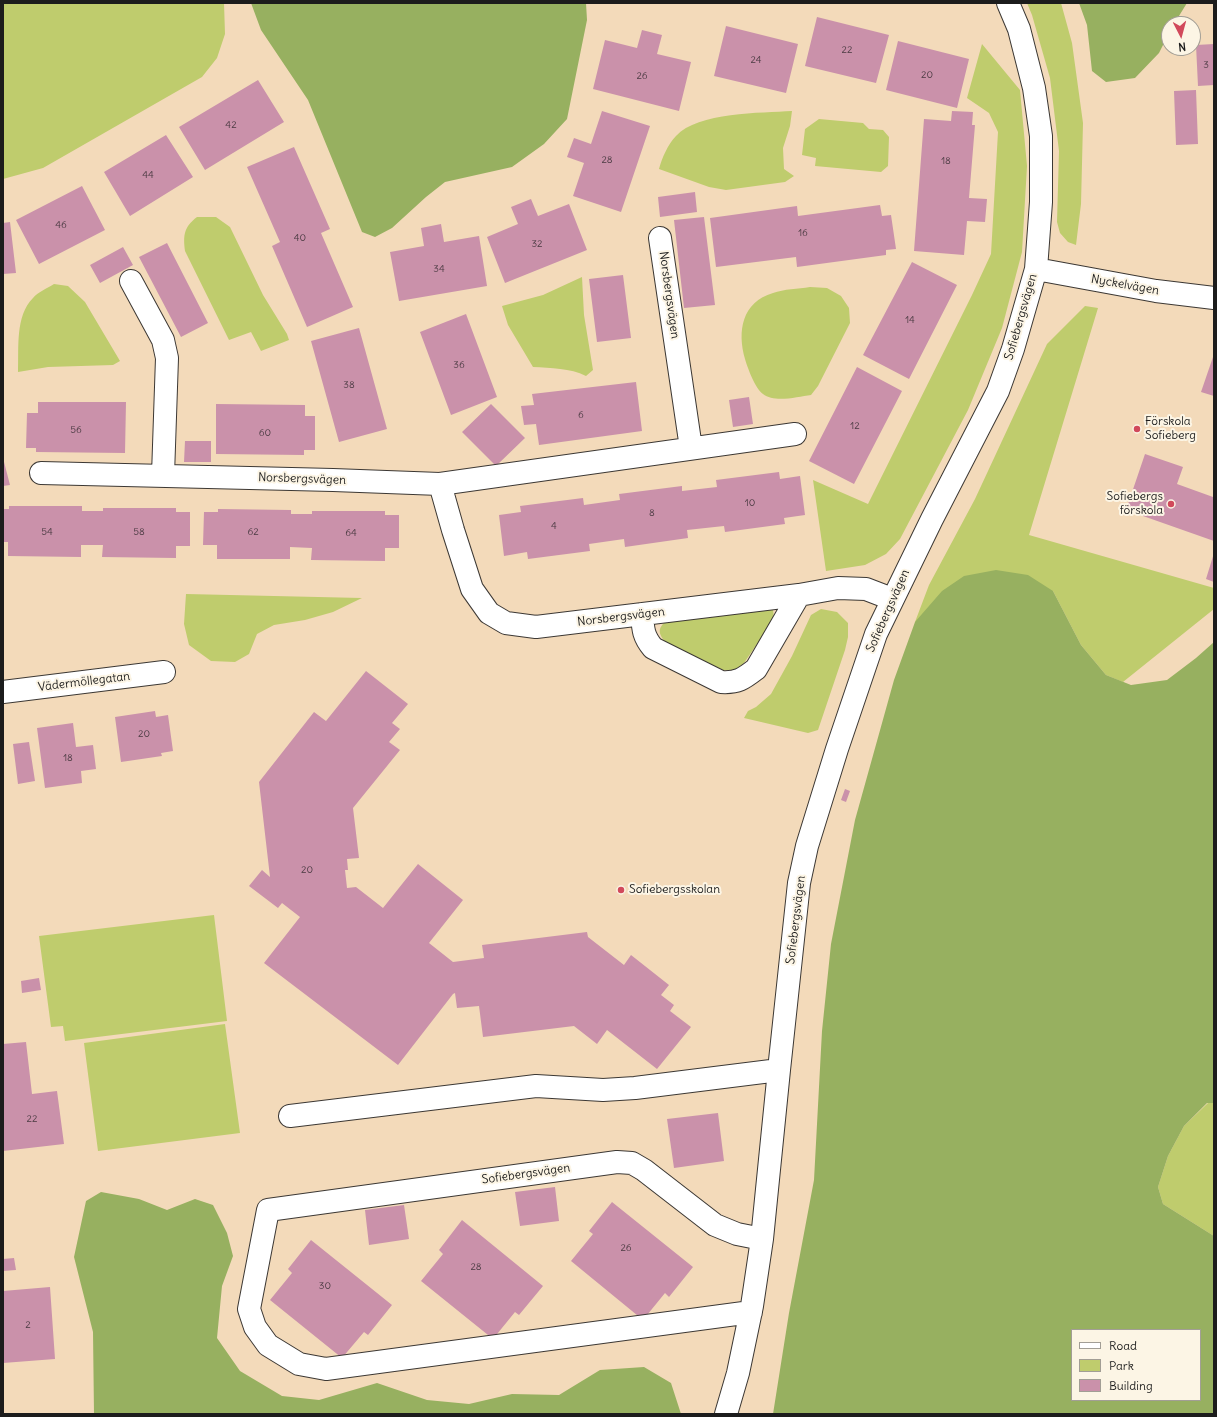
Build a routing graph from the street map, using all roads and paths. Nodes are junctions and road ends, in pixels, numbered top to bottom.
1 (1008, 3) edge
2 (660, 238) dead end
3 (1036, 269) junction
4 (131, 281) dead end
5 (1214, 298) edge
6 (795, 434) dead end
7 (691, 448) junction
8 (41, 473) dead end
9 (163, 475) junction
10 (440, 484) junction
11 (799, 595) junction
12 (892, 599) junction
13 (642, 614) junction
14 (164, 672) dead end
15 (3, 692) edge
16 (779, 1070) junction
17 (290, 1116) dead end
18 (762, 1239) junction
19 (751, 1312) junction
20 (726, 1414) edge

1 - 3 street, Sofiebergsvägen
2 - 7 street, Norsbergsvägen
3 - 5 street, Nyckelvägen
3 - 12 street, Sofiebergsvägen
4 - 9 street
6 - 7 street, Norsbergsvägen
7 - 10 street, Norsbergsvägen
8 - 9 street, Norsbergsvägen
9 - 10 street, Norsbergsvägen
10 - 13 street, Norsbergsvägen
11 - 12 street, Norsbergsvägen
11 - 13 street, Norsbergsvägen
11 - 13 street
12 - 16 street, Sofiebergsvägen
14 - 15 street, Vädermöllegatan
16 - 17 street
16 - 18 street, Sofiebergsvägen
18 - 19 street, Sofiebergsvägen
18 - 19 street, Sofiebergsvägen
19 - 20 street, Sofiebergsvägen

